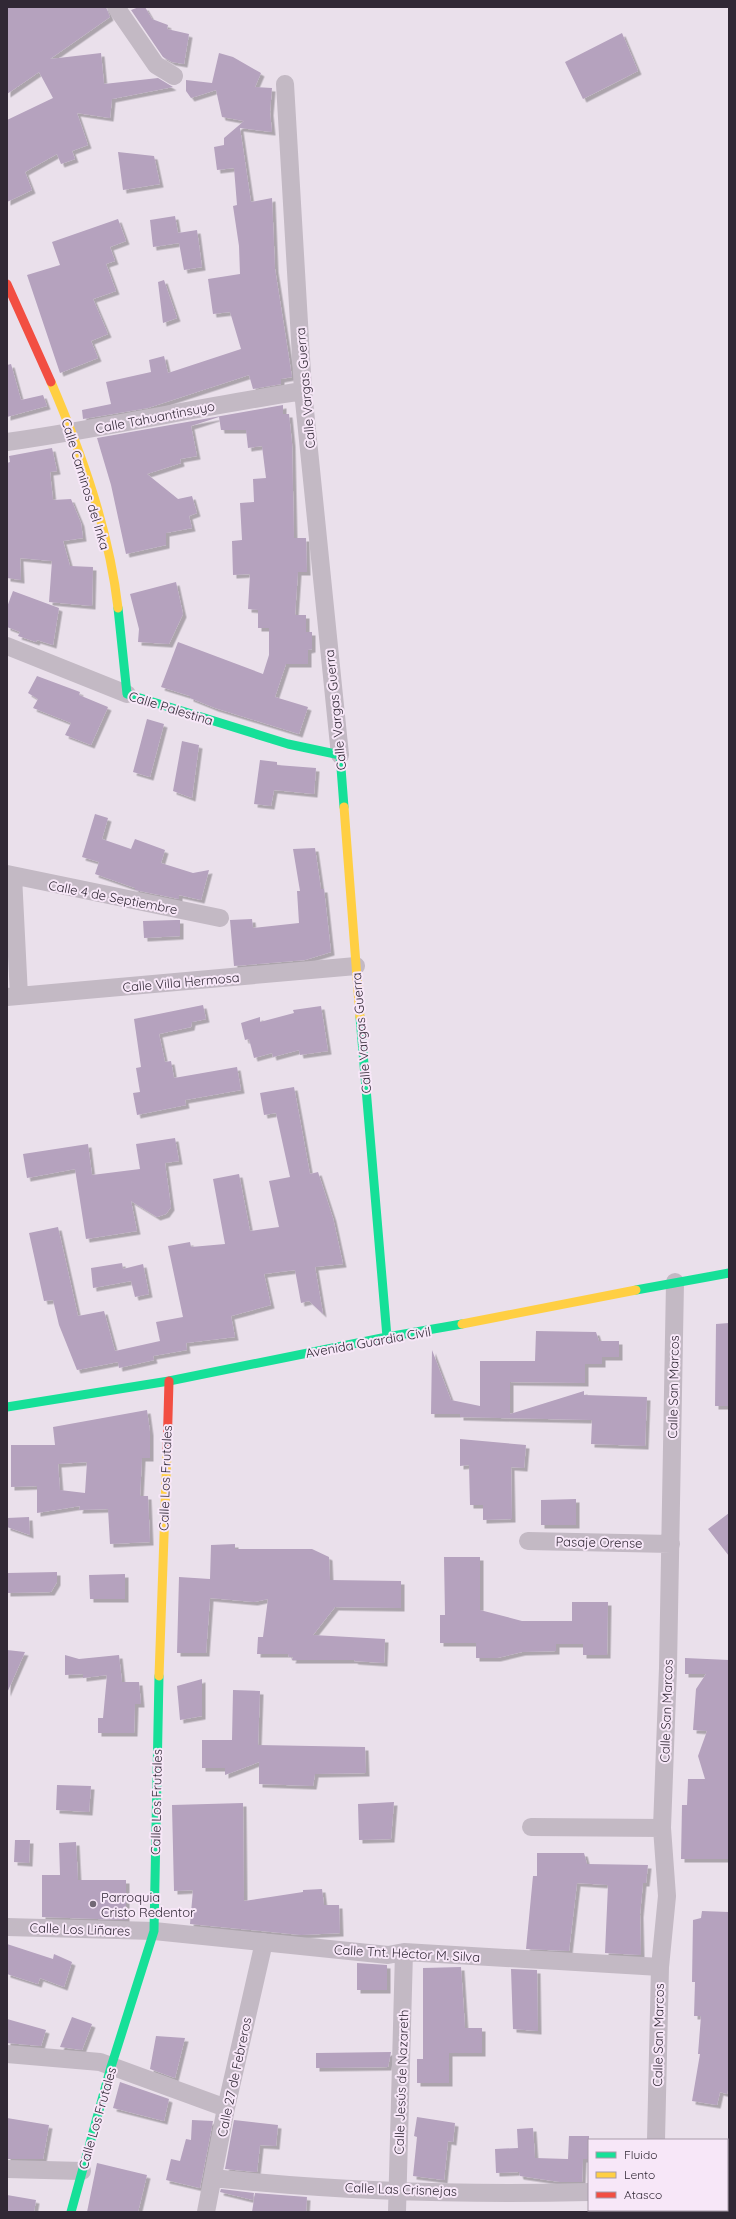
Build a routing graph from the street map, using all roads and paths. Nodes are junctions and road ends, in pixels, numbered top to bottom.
1 (116, 7) edge
2 (174, 76) dead end
3 (285, 84) dead end
4 (7, 284) edge
5 (303, 391) junction
6 (73, 433) junction
7 (7, 442) edge
8 (7, 646) edge
9 (127, 694) junction
10 (340, 755) junction
11 (10, 875) edge
12 (220, 918) dead end
13 (356, 966) junction
14 (13, 997) edge
15 (729, 1273) edge
16 (675, 1282) junction
17 (387, 1337) junction
18 (169, 1381) junction
19 (7, 1407) edge
20 (528, 1541) dead end
21 (670, 1544) junction
22 (531, 1827) dead end
23 (662, 1828) junction
24 (7, 1927) edge
25 (154, 1931) junction
26 (264, 1942) junction
27 (404, 1952) junction
28 (660, 1967) junction
29 (7, 2054) edge
30 (111, 2067) junction
31 (226, 2108) junction
32 (656, 2139) edge
33 (7, 2169) edge
34 (82, 2171) junction
35 (213, 2178) junction
36 (398, 2190) junction
37 (588, 2192) edge
38 (71, 2212) edge
39 (206, 2212) edge
40 (398, 2212) edge

1 - 2 street
3 - 5 street, Calle Vargas Guerra
4 - 6 street, Calle Caminos del Inka
5 - 6 street, Calle Tahuantinsuyo
5 - 10 street, Calle Vargas Guerra
6 - 7 street, Calle Tahuantinsuyo
6 - 9 street, Calle Caminos del Inka
8 - 9 street, Calle Palestina
9 - 10 street, Calle Palestina
10 - 13 street, Calle Vargas Guerra
11 - 12 street, Calle 4 de Septiembre
11 - 14 street
13 - 14 street, Calle Villa Hermosa
13 - 17 street, Calle Vargas Guerra
15 - 16 street, Avenida Guardia Civil
16 - 17 street, Avenida Guardia Civil
16 - 21 street, Calle San Marcos
17 - 18 street, Avenida Guardia Civil
18 - 19 street, Avenida Guardia Civil
18 - 25 street, Calle Los Frutales
20 - 21 street, Pasaje Orense
21 - 23 street, Calle San Marcos
22 - 23 street
23 - 28 street, Calle San Marcos
24 - 25 street, Calle Los Liñares
25 - 26 street, Calle Tnt. Héctor M. Silva
25 - 30 street, Calle Los Frutales
26 - 27 street, Calle Tnt. Héctor M. Silva
26 - 31 street, Calle 27 de Febreros
27 - 28 street, Calle Tnt. Héctor M. Silva
27 - 36 street, Calle Jesús de Nazareth
28 - 32 street, Calle San Marcos
29 - 30 street
30 - 31 street
30 - 34 street, Calle Los Frutales
31 - 35 street, Calle 27 de Febreros
33 - 34 street
34 - 38 street, Calle Los Frutales
35 - 36 street, Calle Las Crisnejas
35 - 39 street, Calle 27 de Febreros
36 - 37 street, Calle Las Crisnejas
36 - 40 street, Calle Jesús de Nazareth

